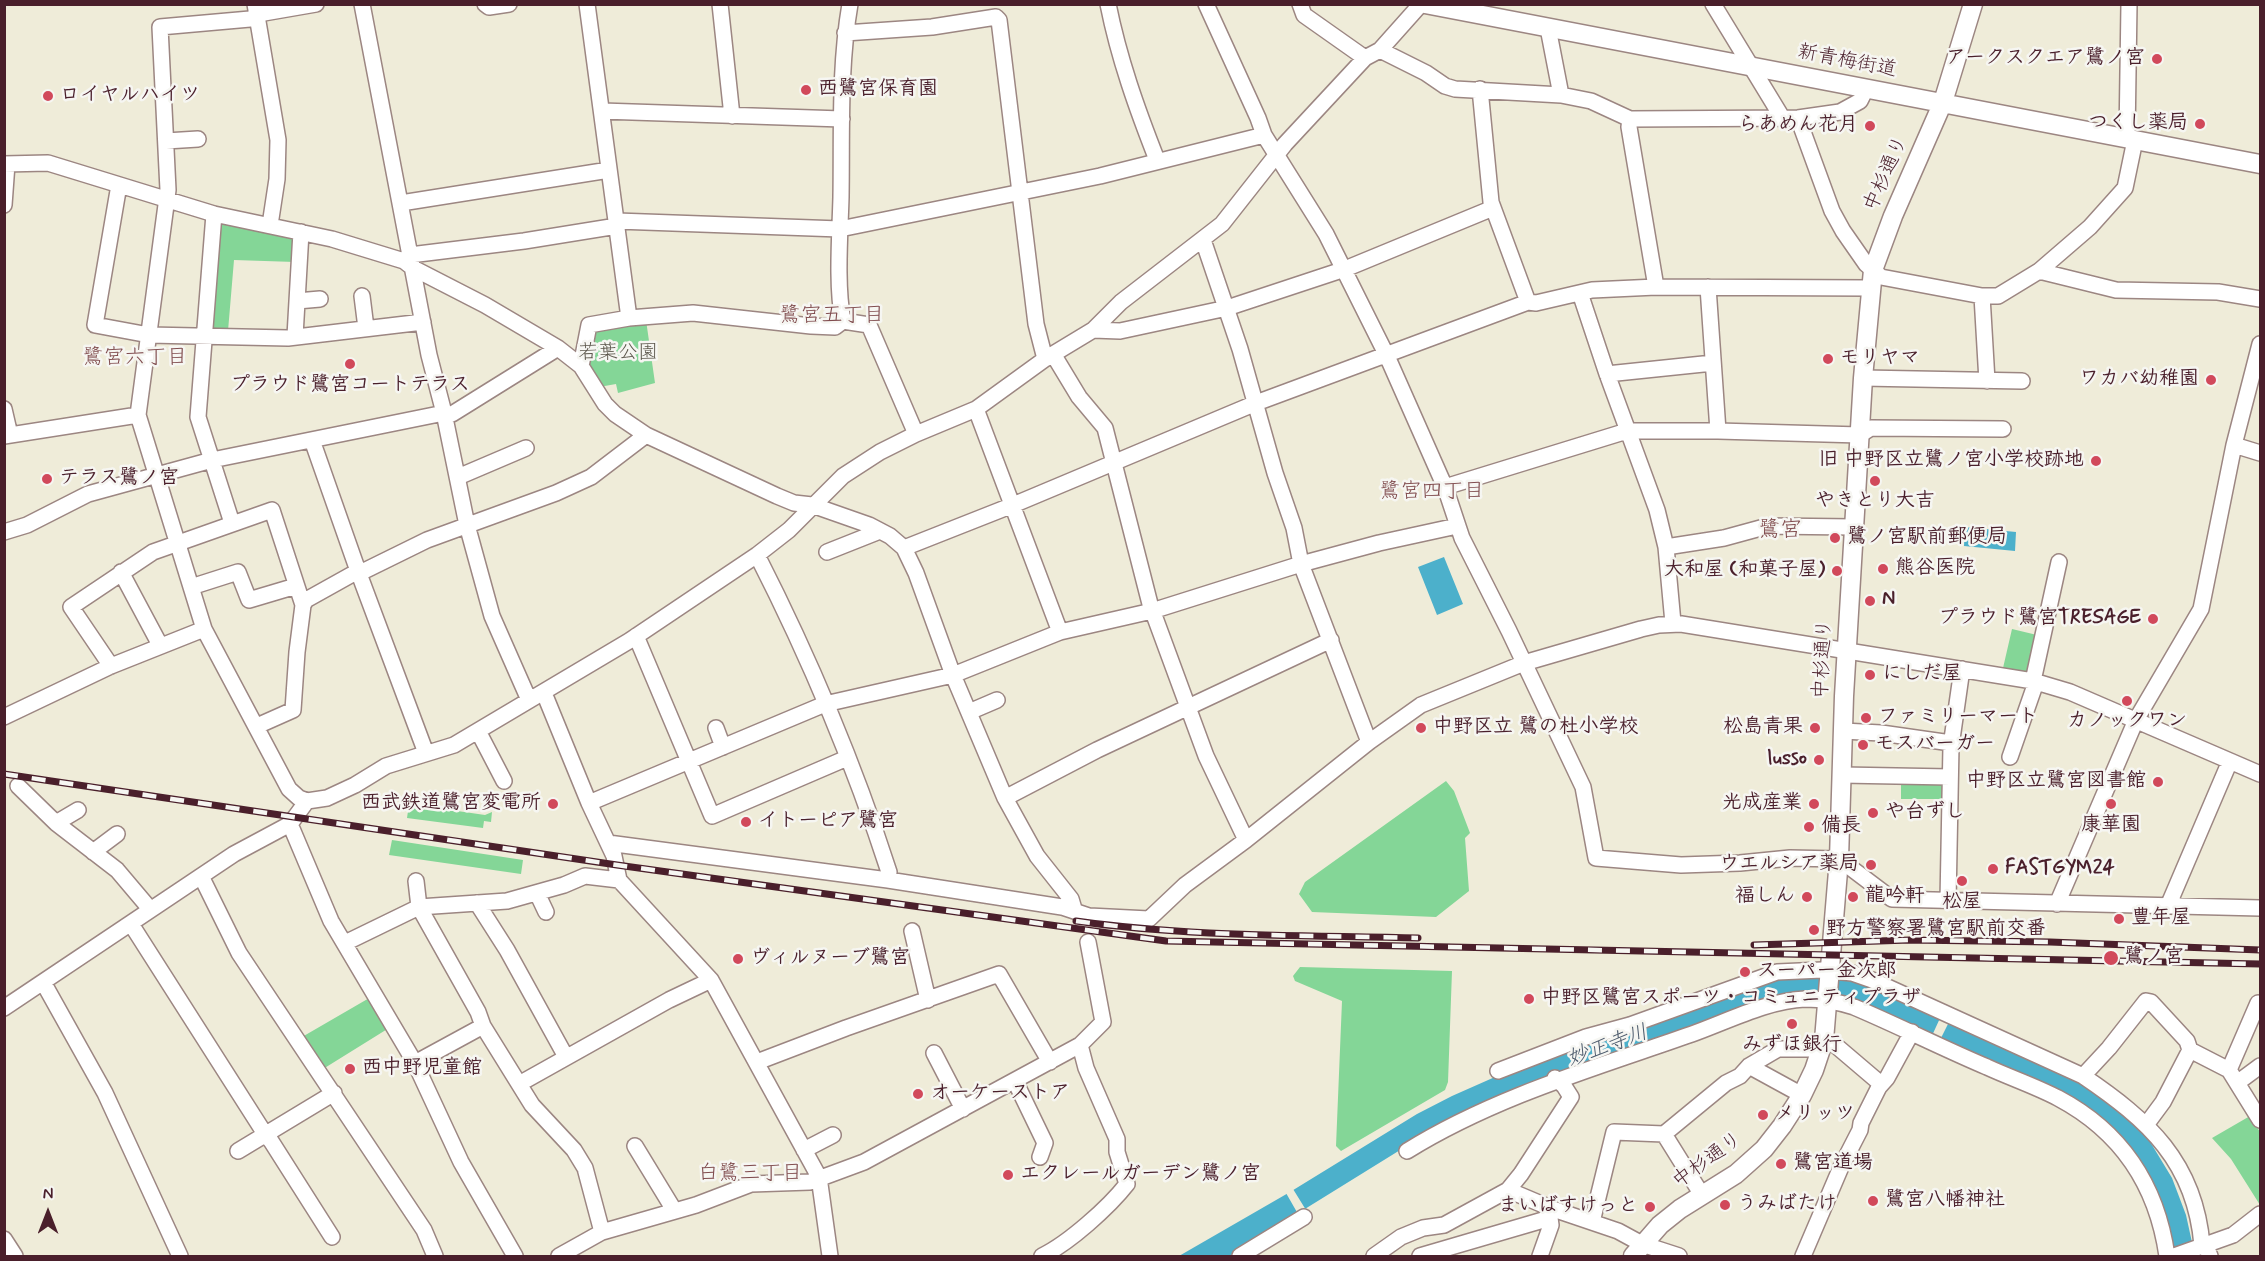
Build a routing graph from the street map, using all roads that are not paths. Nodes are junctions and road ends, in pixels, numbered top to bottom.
1 (362, 4) edge
2 (485, 4) edge
3 (508, 4) edge
4 (587, 4) edge
5 (720, 4) edge
6 (850, 4) edge
7 (1108, 4) edge
8 (1206, 4) edge
9 (1300, 4) edge
10 (1423, 4) edge
11 (1713, 4) edge
12 (1973, 4) edge
13 (2129, 4) edge
14 (312, 5) edge
15 (256, 10) edge
16 (1548, 28) junction
17 (845, 33) junction
18 (1380, 50) junction
19 (1365, 58) junction
20 (1753, 66) junction
21 (1480, 89) junction
22 (1866, 89) junction
23 (1561, 95) junction
24 (1943, 102) junction
25 (602, 111) junction
26 (732, 116) junction
27 (842, 119) junction
28 (1630, 119) junction
29 (1791, 119) junction
30 (1263, 135) junction
31 (198, 139) dead end
32 (2131, 139) junction
33 (165, 141) junction
34 (1277, 156) junction
35 (1157, 160) junction
36 (6, 164) edge
37 (2260, 164) edge
38 (609, 170) junction
39 (119, 185) junction
40 (1021, 193) junction
41 (165, 200) junction
42 (401, 203) junction
43 (4, 205) edge
44 (1493, 208) junction
45 (214, 214) junction
46 (617, 224) junction
47 (270, 225) junction
48 (840, 229) junction
49 (301, 232) junction
50 (1203, 240) junction
51 (411, 261) junction
52 (1345, 269) junction
53 (1873, 270) junction
54 (2039, 272) junction
55 (1656, 287) junction
56 (1708, 287) junction
57 (1870, 288) junction
58 (1580, 293) junction
59 (362, 296) dead end
60 (1982, 296) junction
61 (320, 299) dead end
62 (2260, 299) edge
63 (297, 301) junction
64 (1528, 302) junction
65 (1227, 308) junction
66 (629, 318) junction
67 (843, 321) junction
68 (423, 322) junction
69 (366, 328) junction
70 (1093, 330) junction
71 (149, 335) junction
72 (204, 335) junction
73 (295, 336) junction
74 (2260, 344) edge
75 (558, 348) junction
76 (1388, 356) junction
77 (1049, 357) junction
78 (1713, 363) junction
79 (581, 366) junction
80 (1607, 374) junction
81 (1863, 378) junction
82 (1987, 381) junction
83 (2022, 381) dead end
84 (1256, 403) junction
85 (4, 409) edge
86 (976, 409) junction
87 (444, 413) junction
88 (138, 415) junction
89 (2003, 429) dead end
90 (1627, 431) junction
91 (1718, 431) junction
92 (916, 434) junction
93 (7, 435) edge
94 (646, 435) junction
95 (1860, 435) junction
96 (312, 440) junction
97 (2234, 445) junction
98 (526, 448) dead end
99 (2260, 453) edge
100 (212, 460) junction
101 (1114, 463) junction
102 (157, 477) junction
103 (458, 477) junction
104 (1445, 487) junction
105 (812, 505) junction
106 (1013, 505) junction
107 (232, 523) junction
108 (467, 525) junction
109 (1457, 526) junction
110 (1854, 527) junction
111 (880, 531) junction
112 (4, 532) edge
113 (177, 542) junction
114 (904, 548) junction
115 (1666, 548) junction
116 (827, 552) dead end
117 (757, 555) junction
118 (2059, 562) dead end
119 (1301, 564) junction
120 (358, 571) junction
121 (121, 572) junction
122 (296, 586) junction
123 (191, 587) junction
124 (303, 605) junction
125 (1152, 610) junction
126 (1673, 623) junction
127 (204, 629) junction
128 (1060, 633) junction
129 (636, 636) junction
130 (1331, 640) junction
131 (160, 645) junction
132 (1847, 650) junction
133 (1524, 663) junction
134 (111, 666) junction
135 (1962, 669) junction
136 (953, 675) junction
137 (2033, 681) junction
138 (544, 693) junction
139 (529, 700) junction
140 (998, 700) dead end
141 (825, 704) junction
142 (1189, 707) junction
143 (969, 712) junction
144 (4, 717) edge
145 (2136, 720) junction
146 (256, 726) junction
147 (716, 728) dead end
148 (1843, 730) junction
149 (478, 731) junction
150 (1369, 742) junction
151 (1951, 743) junction
152 (723, 747) junction
153 (426, 753) junction
154 (2010, 757) dead end
155 (848, 758) junction
156 (688, 761) junction
157 (2230, 761) junction
158 (2260, 774) edge
159 (1842, 775) junction
160 (1950, 777) junction
161 (504, 781) dead end
162 (18, 786) dead end
163 (1005, 798) junction
164 (307, 801) junction
165 (589, 803) junction
166 (78, 810) dead end
167 (56, 823) junction
168 (290, 824) junction
169 (117, 834) dead end
170 (1246, 840) junction
171 (608, 843) junction
172 (93, 852) junction
173 (1839, 859) junction
174 (201, 876) junction
175 (619, 880) junction
176 (888, 880) junction
177 (416, 881) dead end
178 (537, 893) junction
179 (1948, 901) junction
180 (477, 903) junction
181 (2057, 904) junction
182 (2168, 906) junction
183 (419, 907) junction
184 (2260, 908) edge
185 (150, 909) junction
186 (1074, 909) junction
187 (546, 912) dead end
188 (131, 924) junction
189 (912, 931) dead end
190 (1088, 942) dead end
191 (345, 943) junction
192 (1834, 972) junction
193 (711, 980) junction
194 (44, 982) junction
195 (928, 1000) junction
196 (1832, 1000) junction
197 (2258, 1003) dead end
198 (4, 1008) edge
199 (483, 1026) junction
200 (1912, 1032) junction
201 (1080, 1045) junction
202 (1822, 1046) junction
203 (2190, 1050) junction
204 (933, 1053) dead end
205 (566, 1057) junction
206 (757, 1062) junction
207 (1050, 1062) junction
208 (415, 1063) junction
209 (1749, 1066) junction
210 (2260, 1066) edge
211 (1498, 1071) dead end
212 (2083, 1076) junction
213 (2233, 1076) junction
214 (1556, 1080) junction
215 (1015, 1081) junction
216 (519, 1084) junction
217 (1881, 1084) junction
218 (334, 1093) junction
219 (1802, 1095) junction
220 (963, 1109) junction
221 (2260, 1120) edge
222 (2146, 1125) junction
223 (265, 1134) junction
224 (1664, 1134) junction
225 (833, 1135) dead end
226 (635, 1146) dead end
227 (804, 1149) junction
228 (238, 1151) dead end
229 (1407, 1151) dead end
230 (1040, 1157) dead end
231 (819, 1177) junction
232 (1508, 1190) junction
233 (1702, 1195) junction
234 (674, 1210) junction
235 (1551, 1214) junction
236 (2260, 1214) edge
237 (1304, 1217) dead end
238 (1592, 1222) junction
239 (602, 1232) junction
240 (332, 1237) dead end
241 (4, 1239) edge
242 (1638, 1250) edge
243 (2202, 1250) edge
244 (1455, 1251) edge
245 (13, 1256) edge
246 (1046, 1256) edge
247 (180, 1257) edge
248 (435, 1257) edge
249 (515, 1257) edge
250 (560, 1257) edge
251 (830, 1257) edge
252 (1240, 1257) edge
253 (1374, 1257) edge
254 (1420, 1257) edge
255 (1540, 1257) edge
256 (1679, 1257) edge
257 (1803, 1257) edge
258 (2167, 1257) edge
259 (2174, 1257) edge

1 - 42 street
2 - 3 street
4 - 25 street
5 - 26 street
6 - 17 street
7 - 35 street
8 - 30 street
9 - 19 street
10 - 16 main road, 新青梅街道
10 - 18 street
11 - 20 street
12 - 24 main road, 中杉通り
13 - 32 street
14 - 15 street
15 - 33 street
15 - 47 street
16 - 20 main road, 新青梅街道
16 - 23 street
17 - 27 street
17 - 40 street
18 - 19 street
18 - 21 street
19 - 34 street
20 - 22 main road, 新青梅街道
20 - 29 street
21 - 23 street
21 - 44 street
22 - 24 main road, 新青梅街道
22 - 29 street
23 - 28 street
24 - 32 main road, 新青梅街道
24 - 53 main road, 中杉通り
25 - 26 street
25 - 38 street
26 - 27 street
27 - 48 street
28 - 29 street
28 - 55 street
29 - 53 street
30 - 34 street
30 - 35 street
31 - 33 street
32 - 37 main road, 新青梅街道
32 - 54 street
33 - 41 street
34 - 50 street
34 - 52 street
35 - 40 street
36 - 39 street
36 - 43 street
38 - 42 street
38 - 46 street
39 - 41 street
39 - 71 street
40 - 48 street
40 - 77 street
41 - 45 street
41 - 71 street
42 - 51 street
44 - 52 street
44 - 64 street
45 - 47 street
45 - 72 street
46 - 48 street
46 - 51 street
46 - 66 street
47 - 49 street
48 - 67 street
49 - 51 street
49 - 63 street
50 - 65 street
50 - 70 street
51 - 68 street
51 - 75 street
52 - 65 street
52 - 76 street
53 - 57 main road, 中杉通り
53 - 60 street
54 - 60 street
54 - 62 street
55 - 56 street
55 - 58 street
56 - 57 street
56 - 78 street
57 - 81 main road, 中杉通り
58 - 64 street
58 - 80 street
59 - 69 street
60 - 82 street
61 - 63 street
63 - 73 street
64 - 76 street
65 - 70 street
65 - 84 street
66 - 67 street
66 - 79 street
67 - 92 street
68 - 69 street
68 - 87 street
69 - 73 street
70 - 77 street
71 - 72 street
71 - 88 street
72 - 73 street
72 - 100 street
74 - 97 street
75 - 79 street
75 - 87 street
76 - 84 street
76 - 104 street
77 - 86 street
77 - 101 street
78 - 80 street
78 - 91 street
79 - 94 street
80 - 90 street
81 - 82 street
81 - 95 main road, 中杉通り
82 - 83 street
84 - 101 street
84 - 119 street
85 - 93 street
86 - 92 street
86 - 106 street
87 - 96 street
87 - 103 street
88 - 93 street
88 - 102 street
89 - 95 street
90 - 91 street
90 - 104 street
90 - 115 street
91 - 95 street
92 - 105 street
94 - 105 street
94 - 108 street
95 - 110 main road, 中杉通り
96 - 100 street
96 - 120 street
97 - 99 street
97 - 145 street
98 - 103 street
100 - 102 street
100 - 107 street
101 - 106 street
101 - 125 street
102 - 112 street
102 - 113 street
103 - 108 street
104 - 109 street
105 - 111 street
105 - 117 street
106 - 114 street
106 - 128 street
107 - 113 street
107 - 122 street
108 - 120 street
108 - 139 street
109 - 119 street
109 - 133 street
110 - 115 street
110 - 132 main road, 中杉通り
111 - 114 street
111 - 116 street
113 - 121 street
113 - 123 street
114 - 136 street
115 - 126 street
117 - 129 street
117 - 141 street
118 - 137 street
119 - 125 street
119 - 130 street
120 - 124 street
120 - 153 street
121 - 131 street
121 - 134 street
122 - 123 street
122 - 124 street
123 - 127 street
124 - 146 street
125 - 128 street
125 - 142 street
126 - 132 street
126 - 133 street
127 - 131 street
127 - 146 street
128 - 136 street
129 - 138 street
129 - 156 street
130 - 142 street
130 - 150 street
131 - 134 street
132 - 135 street
132 - 148 main road, 中杉通り
133 - 150 street
133 - 173 street
134 - 144 street
135 - 137 street
135 - 151 street
136 - 141 street
136 - 143 street
137 - 145 street
137 - 154 street
138 - 139 street
138 - 165 street
139 - 149 street
140 - 143 street
141 - 152 street
141 - 155 street
142 - 163 street
142 - 170 street
143 - 163 street
145 - 157 street
145 - 181 street
146 - 164 street
147 - 152 street
148 - 151 street
148 - 159 main road, 中杉通り
149 - 153 street
149 - 161 street
150 - 170 street
151 - 160 street
152 - 156 street
153 - 164 street
155 - 156 street
155 - 176 street
156 - 165 street
157 - 158 street
157 - 182 street
159 - 160 street
159 - 173 main road, 中杉通り
160 - 179 street
162 - 167 street
163 - 186 street
164 - 168 street
165 - 171 street
166 - 167 street
167 - 172 street
168 - 174 street
168 - 191 street
169 - 172 street
170 - 186 street
171 - 175 street
171 - 176 street
172 - 185 street
173 - 179 street
173 - 192 main road, 中杉通り
174 - 185 street
174 - 218 street
175 - 178 street
175 - 193 street
176 - 186 street
177 - 183 street
178 - 180 street
178 - 187 street
179 - 181 street
180 - 183 street
180 - 205 street
181 - 182 street
182 - 184 street
183 - 191 street
183 - 199 street
185 - 188 street
188 - 194 street
188 - 223 street
189 - 195 street
190 - 201 street
191 - 208 street
192 - 196 main road, 中杉通り
192 - 211 street
192 - 212 street
193 - 205 street
193 - 206 street
194 - 198 street
194 - 247 street
195 - 206 street
195 - 207 street
196 - 200 street
196 - 202 main road, 中杉通り
196 - 214 street
197 - 213 street
199 - 208 street
199 - 216 street
200 - 217 street
200 - 258 street
201 - 207 street
201 - 246 street
202 - 209 street
202 - 217 street
202 - 219 main road, 中杉通り
203 - 212 street
203 - 213 street
203 - 222 street
204 - 220 street
205 - 216 street
206 - 227 street
207 - 215 street
208 - 249 street
209 - 219 street
209 - 224 street
210 - 213 street
212 - 222 street
213 - 221 street
214 - 229 street
214 - 232 street
215 - 220 street
215 - 230 street
216 - 239 street
217 - 257 street
218 - 223 street
218 - 248 street
219 - 233 main road, 中杉通り
220 - 231 street
222 - 243 street
223 - 228 street
223 - 240 street
224 - 233 street
224 - 238 street
225 - 227 street
226 - 234 street
227 - 231 street
231 - 234 street
231 - 251 street
232 - 235 street
232 - 253 street
233 - 242 main road, 中杉通り
234 - 239 street
235 - 238 street
235 - 244 street
235 - 255 street
236 - 243 street
237 - 252 street
238 - 242 street
239 - 250 street
241 - 245 street
242 - 256 street
243 - 259 street
244 - 254 street

